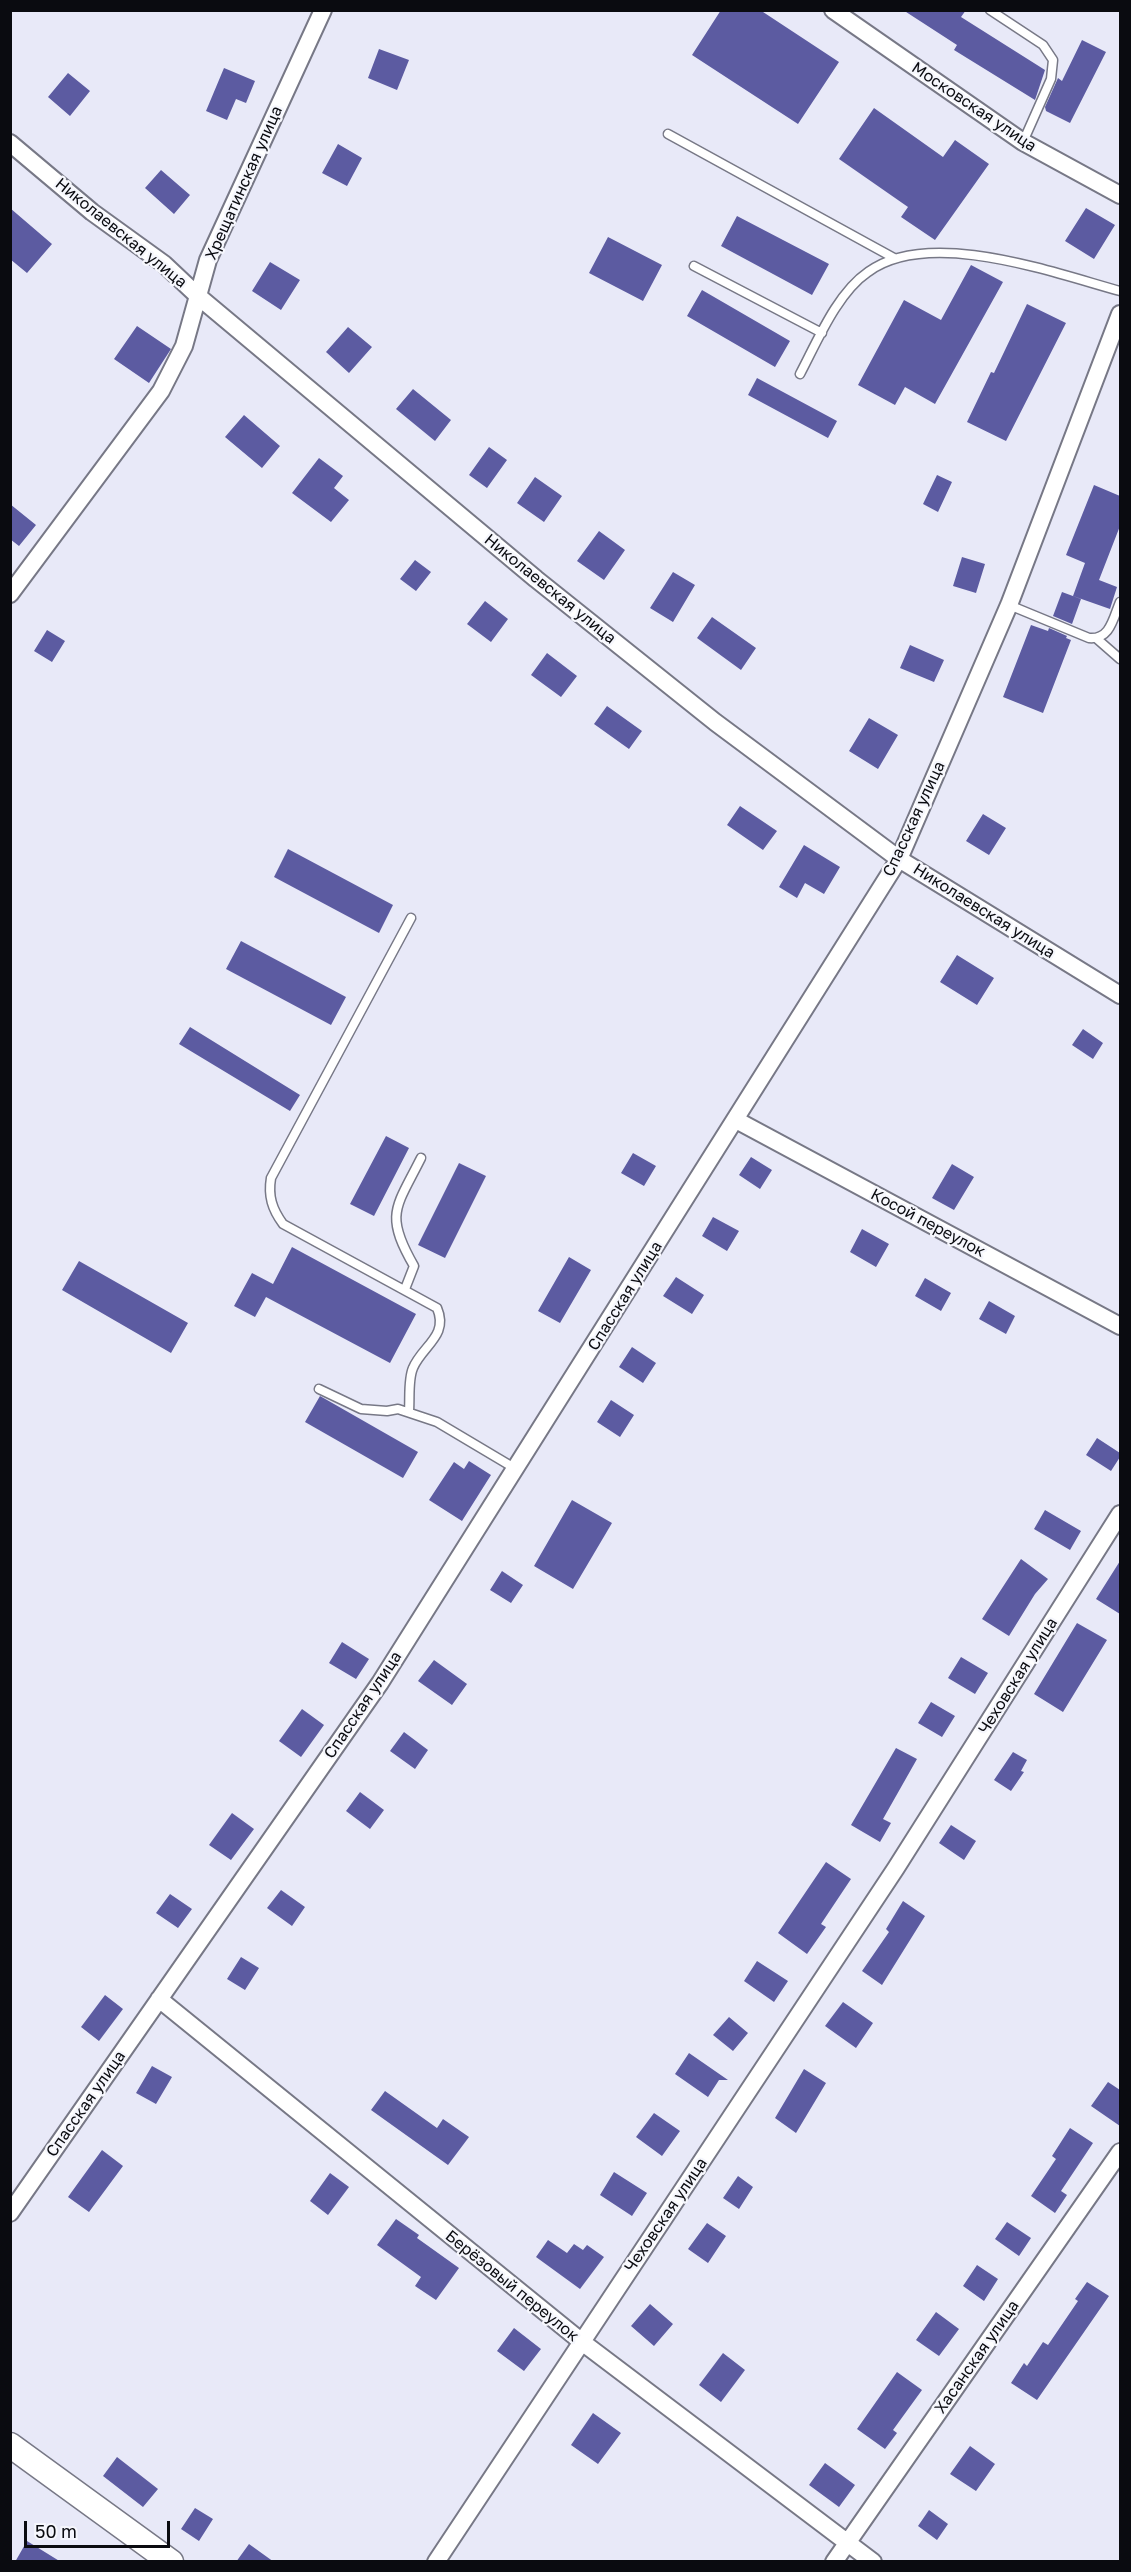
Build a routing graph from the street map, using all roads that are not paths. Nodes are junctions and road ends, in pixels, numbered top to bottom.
1 (323, 10) edge
2 (833, 10) edge
3 (990, 10) edge
4 (668, 134) dead end
5 (1023, 142) junction
6 (10, 143) edge
7 (1120, 195) edge
8 (894, 258) junction
9 (694, 266) dead end
10 (1120, 291) edge
11 (199, 297) junction
12 (1120, 314) edge
13 (822, 333) junction
14 (800, 374) dead end
15 (10, 594) edge
16 (1120, 602) edge
17 (1009, 605) junction
18 (1096, 638) junction
19 (1120, 659) edge
20 (899, 859) junction
21 (411, 918) dead end
22 (1120, 995) edge
23 (736, 1120) junction
24 (421, 1158) dead end
25 (405, 1289) junction
26 (1120, 1326) edge
27 (319, 1389) dead end
28 (409, 1411) junction
29 (516, 1469) junction
30 (1120, 1514) edge
31 (159, 1999) junction
32 (1120, 2152) edge
33 (10, 2213) edge
34 (582, 2342) junction
35 (10, 2445) edge
36 (847, 2543) junction
37 (171, 2562) edge
38 (436, 2562) edge
39 (834, 2562) edge
40 (873, 2562) edge

1 - 11 street, Хрещатинская улица
2 - 5 street, Московская улица
3 - 5 lane
4 - 8 lane
5 - 7 street, Московская улица
6 - 11 street, Николаевская улица
8 - 10 lane
8 - 13 lane
9 - 13 lane
11 - 15 street, Хрещатинская улица
11 - 20 street, Николаевская улица
12 - 17 street, Спасская улица
13 - 14 lane
16 - 18 lane
17 - 18 lane
17 - 20 street, Спасская улица
18 - 19 lane
20 - 22 street, Николаевская улица
20 - 23 street, Спасская улица
21 - 25 lane
23 - 26 street, Косой переулок
23 - 29 street, Спасская улица
24 - 25 lane
25 - 28 lane
27 - 28 lane
28 - 29 lane
29 - 31 street, Спасская улица
30 - 34 street, Чеховская улица
31 - 33 street, Спасская улица
31 - 34 street, Берёзовый переулок
32 - 36 street, Хасанская улица
34 - 36 street, Берёзовый переулок
34 - 38 street, Чеховская улица
35 - 37 street
36 - 39 street, Хасанская улица
36 - 40 street, Берёзовый переулок

